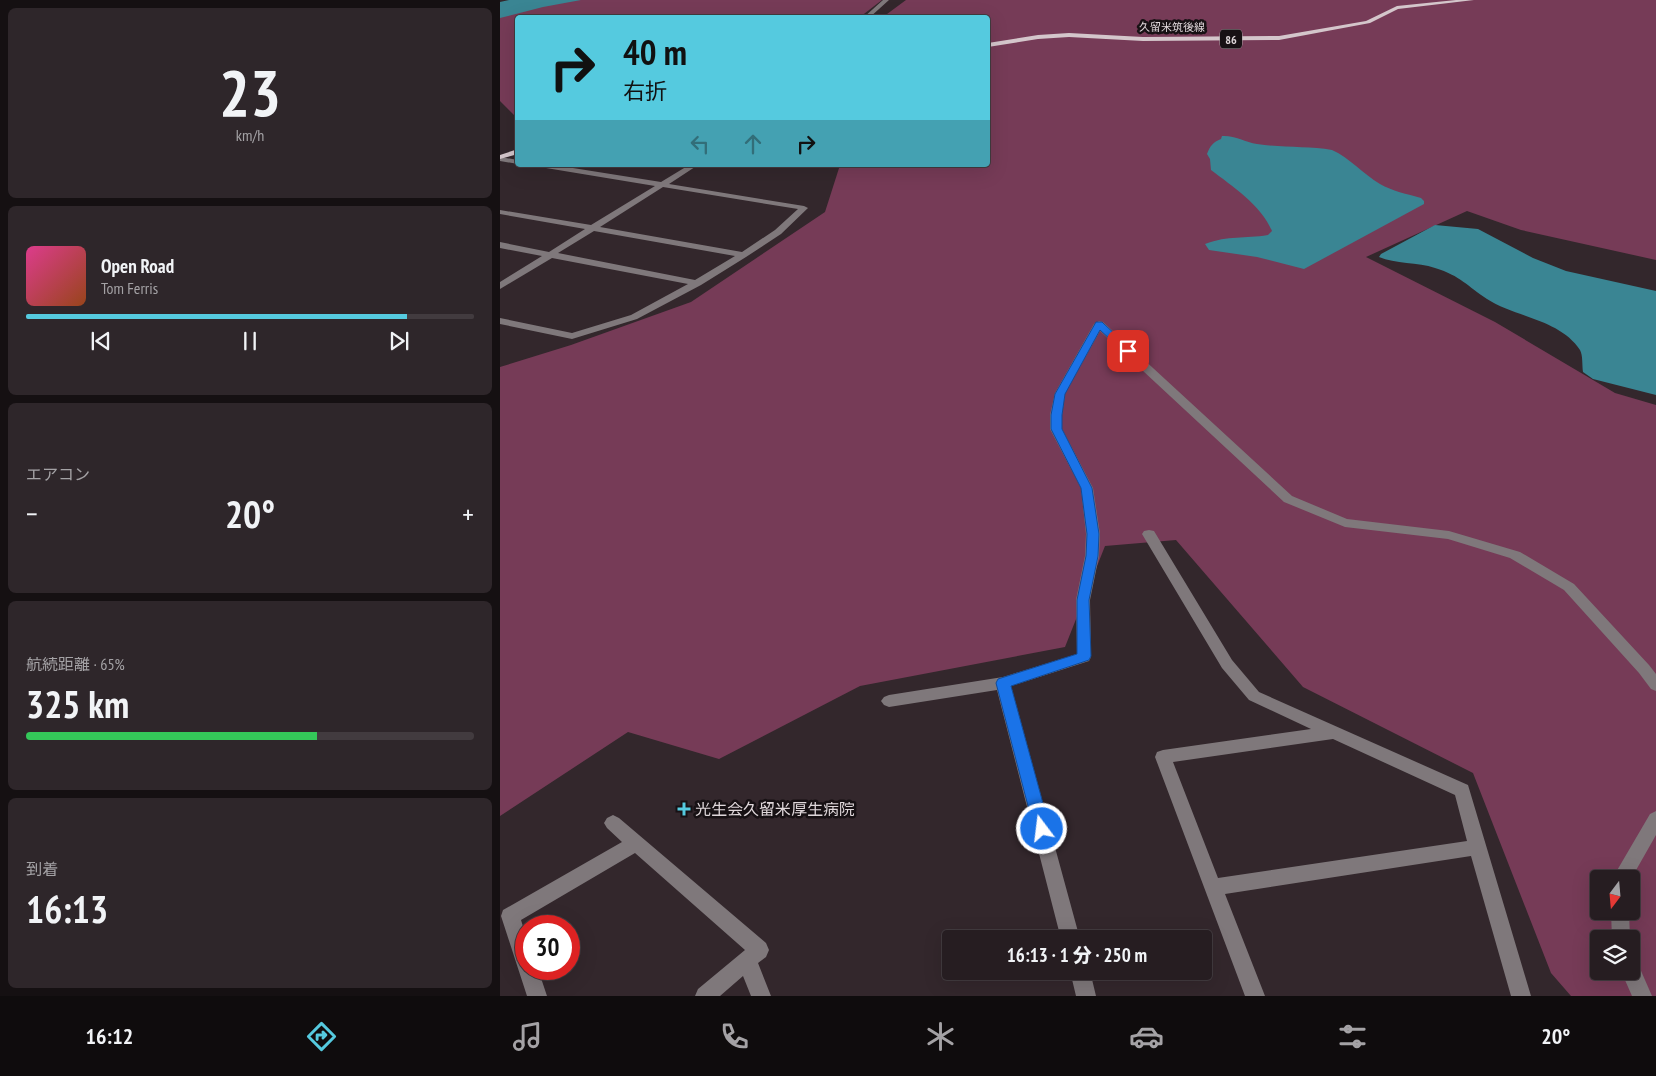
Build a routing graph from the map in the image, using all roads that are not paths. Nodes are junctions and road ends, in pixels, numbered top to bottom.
1 (886, 0) edge
2 (1471, 0) edge
3 (868, 15) edge
4 (990, 45) edge
5 (515, 152) edge
6 (500, 158) edge
7 (515, 161) edge
8 (553, 167) edge
9 (691, 167) edge
10 (663, 184) junction
11 (500, 212) edge
12 (594, 228) junction
13 (500, 245) edge
14 (739, 254) dead end
15 (550, 255) junction
16 (698, 283) junction
17 (500, 286) edge
18 (500, 321) edge
19 (1149, 534) dead end
20 (1003, 683) junction
21 (1656, 684) edge
22 (890, 701) dead end
23 (1334, 732) junction
24 (1656, 819) edge
25 (614, 823) dead end
26 (636, 843) junction
27 (1477, 847) junction
28 (1626, 870) edge
29 (1213, 887) junction
30 (1069, 930) edge
31 (515, 931) edge
32 (748, 960) junction
33 (532, 980) edge
34 (1082, 980) edge
35 (1635, 980) edge
36 (538, 996) edge
37 (705, 996) edge
38 (761, 996) edge
39 (1086, 996) edge
40 (1254, 996) edge
41 (1521, 996) edge
42 (1642, 996) edge

1 - 3 street
2 - 4 main road, 久留米筑後線 / 86
5 - 6 main road
6 - 7 street
8 - 10 street
9 - 10 street
10 - 12 street
10 - 16 street
11 - 12 street
12 - 14 street
12 - 15 street
13 - 15 street
15 - 16 street
15 - 17 street
16 - 18 street
19 - 23 street
20 - 21 street
20 - 22 street
20 - 30 street
23 - 27 street
23 - 29 street
24 - 28 street
25 - 26 street
26 - 31 street
26 - 32 street
27 - 29 street
27 - 41 street
29 - 40 street
32 - 37 street
32 - 38 street
33 - 36 street
34 - 39 street
35 - 42 street

